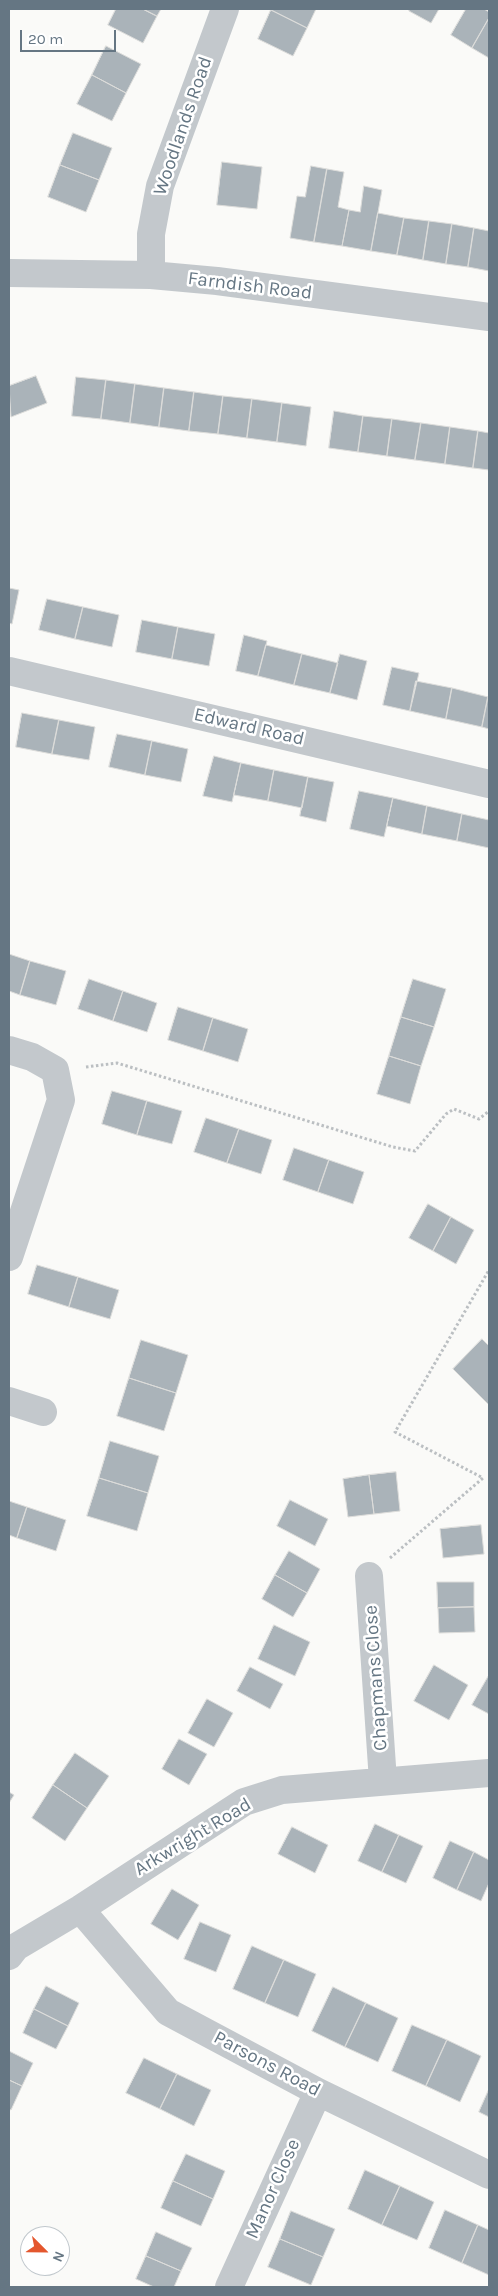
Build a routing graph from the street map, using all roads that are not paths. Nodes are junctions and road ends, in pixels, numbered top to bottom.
1 (225, 9) edge
2 (9, 273) edge
3 (151, 275) junction
4 (489, 316) edge
5 (9, 671) edge
6 (489, 784) edge
7 (9, 1050) edge
8 (9, 1257) edge
9 (9, 1401) edge
10 (43, 1412) dead end
11 (369, 1576) road end
12 (489, 1773) edge
13 (384, 1781) junction
14 (80, 1909) junction
15 (11, 1946) edge
16 (318, 2092) junction
17 (489, 2175) edge
18 (229, 2287) edge

1 - 3 street, Woodlands Road
2 - 3 street, Farndish Road
3 - 4 street, Farndish Road
5 - 6 street, Edward Road
7 - 8 street
9 - 10 street
11 - 13 street, Chapmans Close
12 - 13 street, Arkwright Road
13 - 14 street, Arkwright Road
14 - 15 street, Arkwright Road
14 - 16 street, Parsons Road
16 - 17 street, Parsons Road
16 - 18 street, Manor Close

